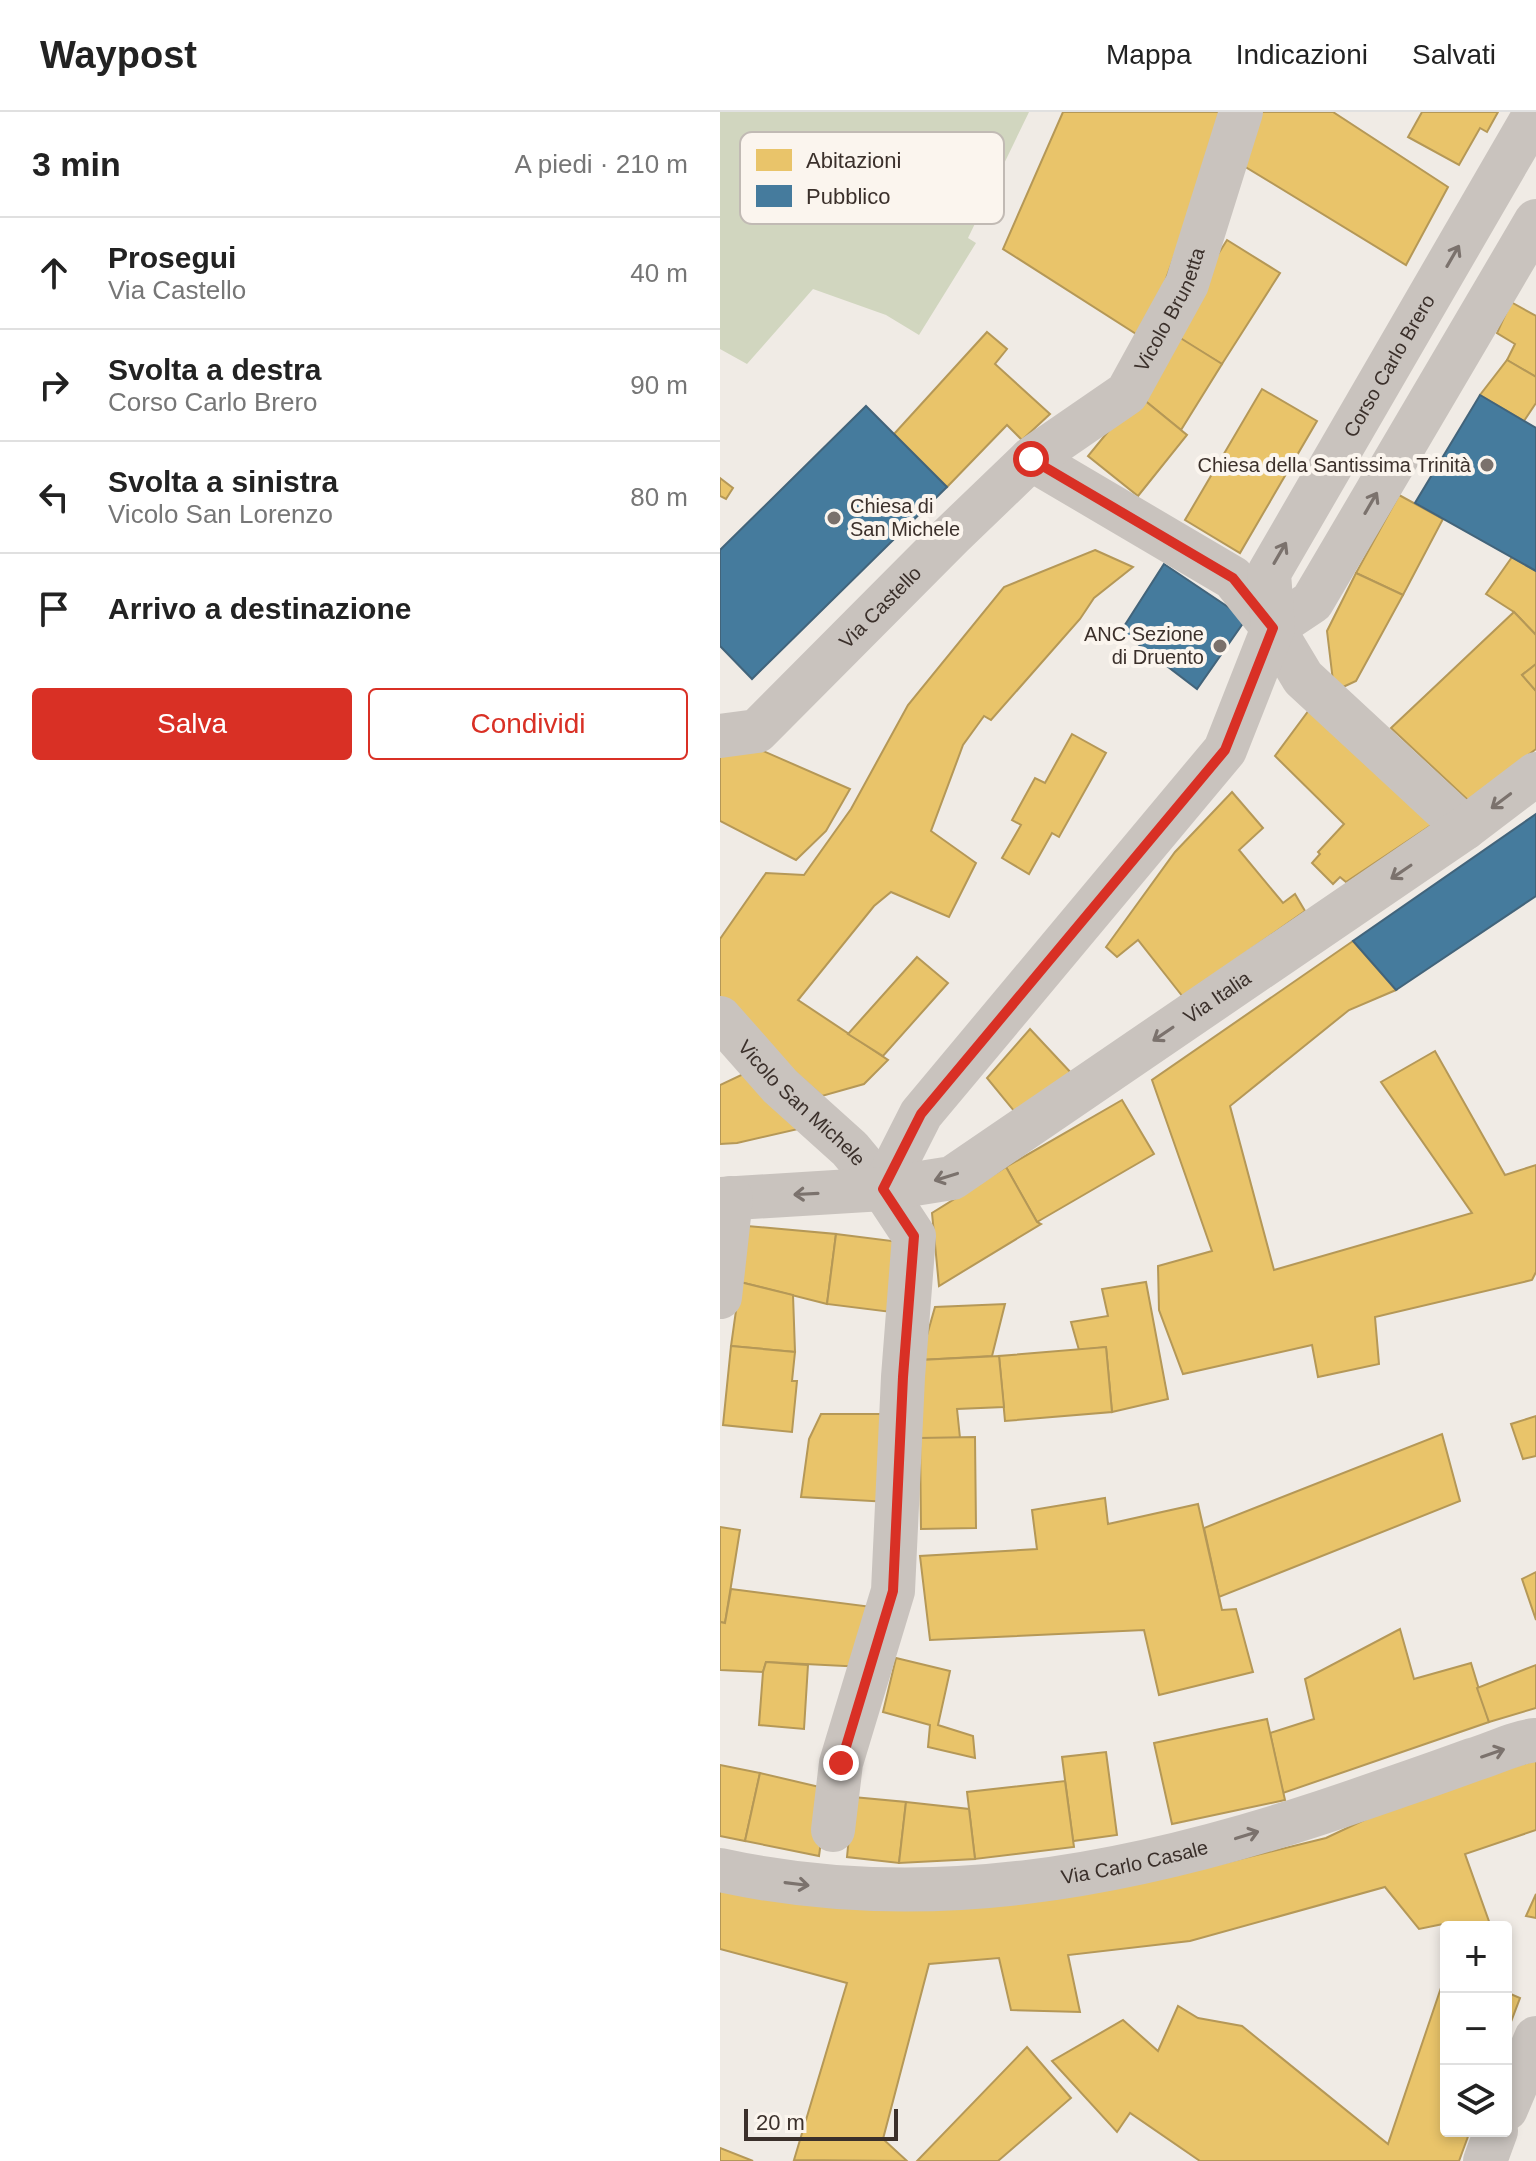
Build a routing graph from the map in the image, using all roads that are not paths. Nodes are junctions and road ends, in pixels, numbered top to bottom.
1 (1241, 112) edge
2 (1536, 112) edge
3 (1536, 221) edge
4 (1031, 459) junction
5 (1273, 628) junction
6 (720, 736) edge
7 (1536, 774) edge
8 (1465, 828) junction
9 (720, 1018) edge
10 (883, 1189) junction
11 (726, 1198) edge
12 (720, 1297) edge
13 (1536, 1740) edge
14 (833, 1830) dead end
15 (720, 1870) edge
16 (1536, 2038) edge
17 (1512, 2095) edge
18 (1494, 2137) edge
19 (1485, 2161) edge

1 - 4 street, Vicolo Brunetta
5 -> 2 street, Corso Carlo Brero
5 -> 3 street
4 - 5 street
4 - 6 street, Via Castello
5 - 8 street
5 - 10 street, Corso Carlo Brero
7 -> 8 street, Via Italia
8 -> 10 street, Via Italia
9 - 10 street, Vicolo San Michele
10 -> 11 street, Via Italia
10 - 14 street, Vicolo San Michele
11 - 12 street
15 -> 13 street, Via Carlo Casale
16 - 17 street
18 - 19 street

